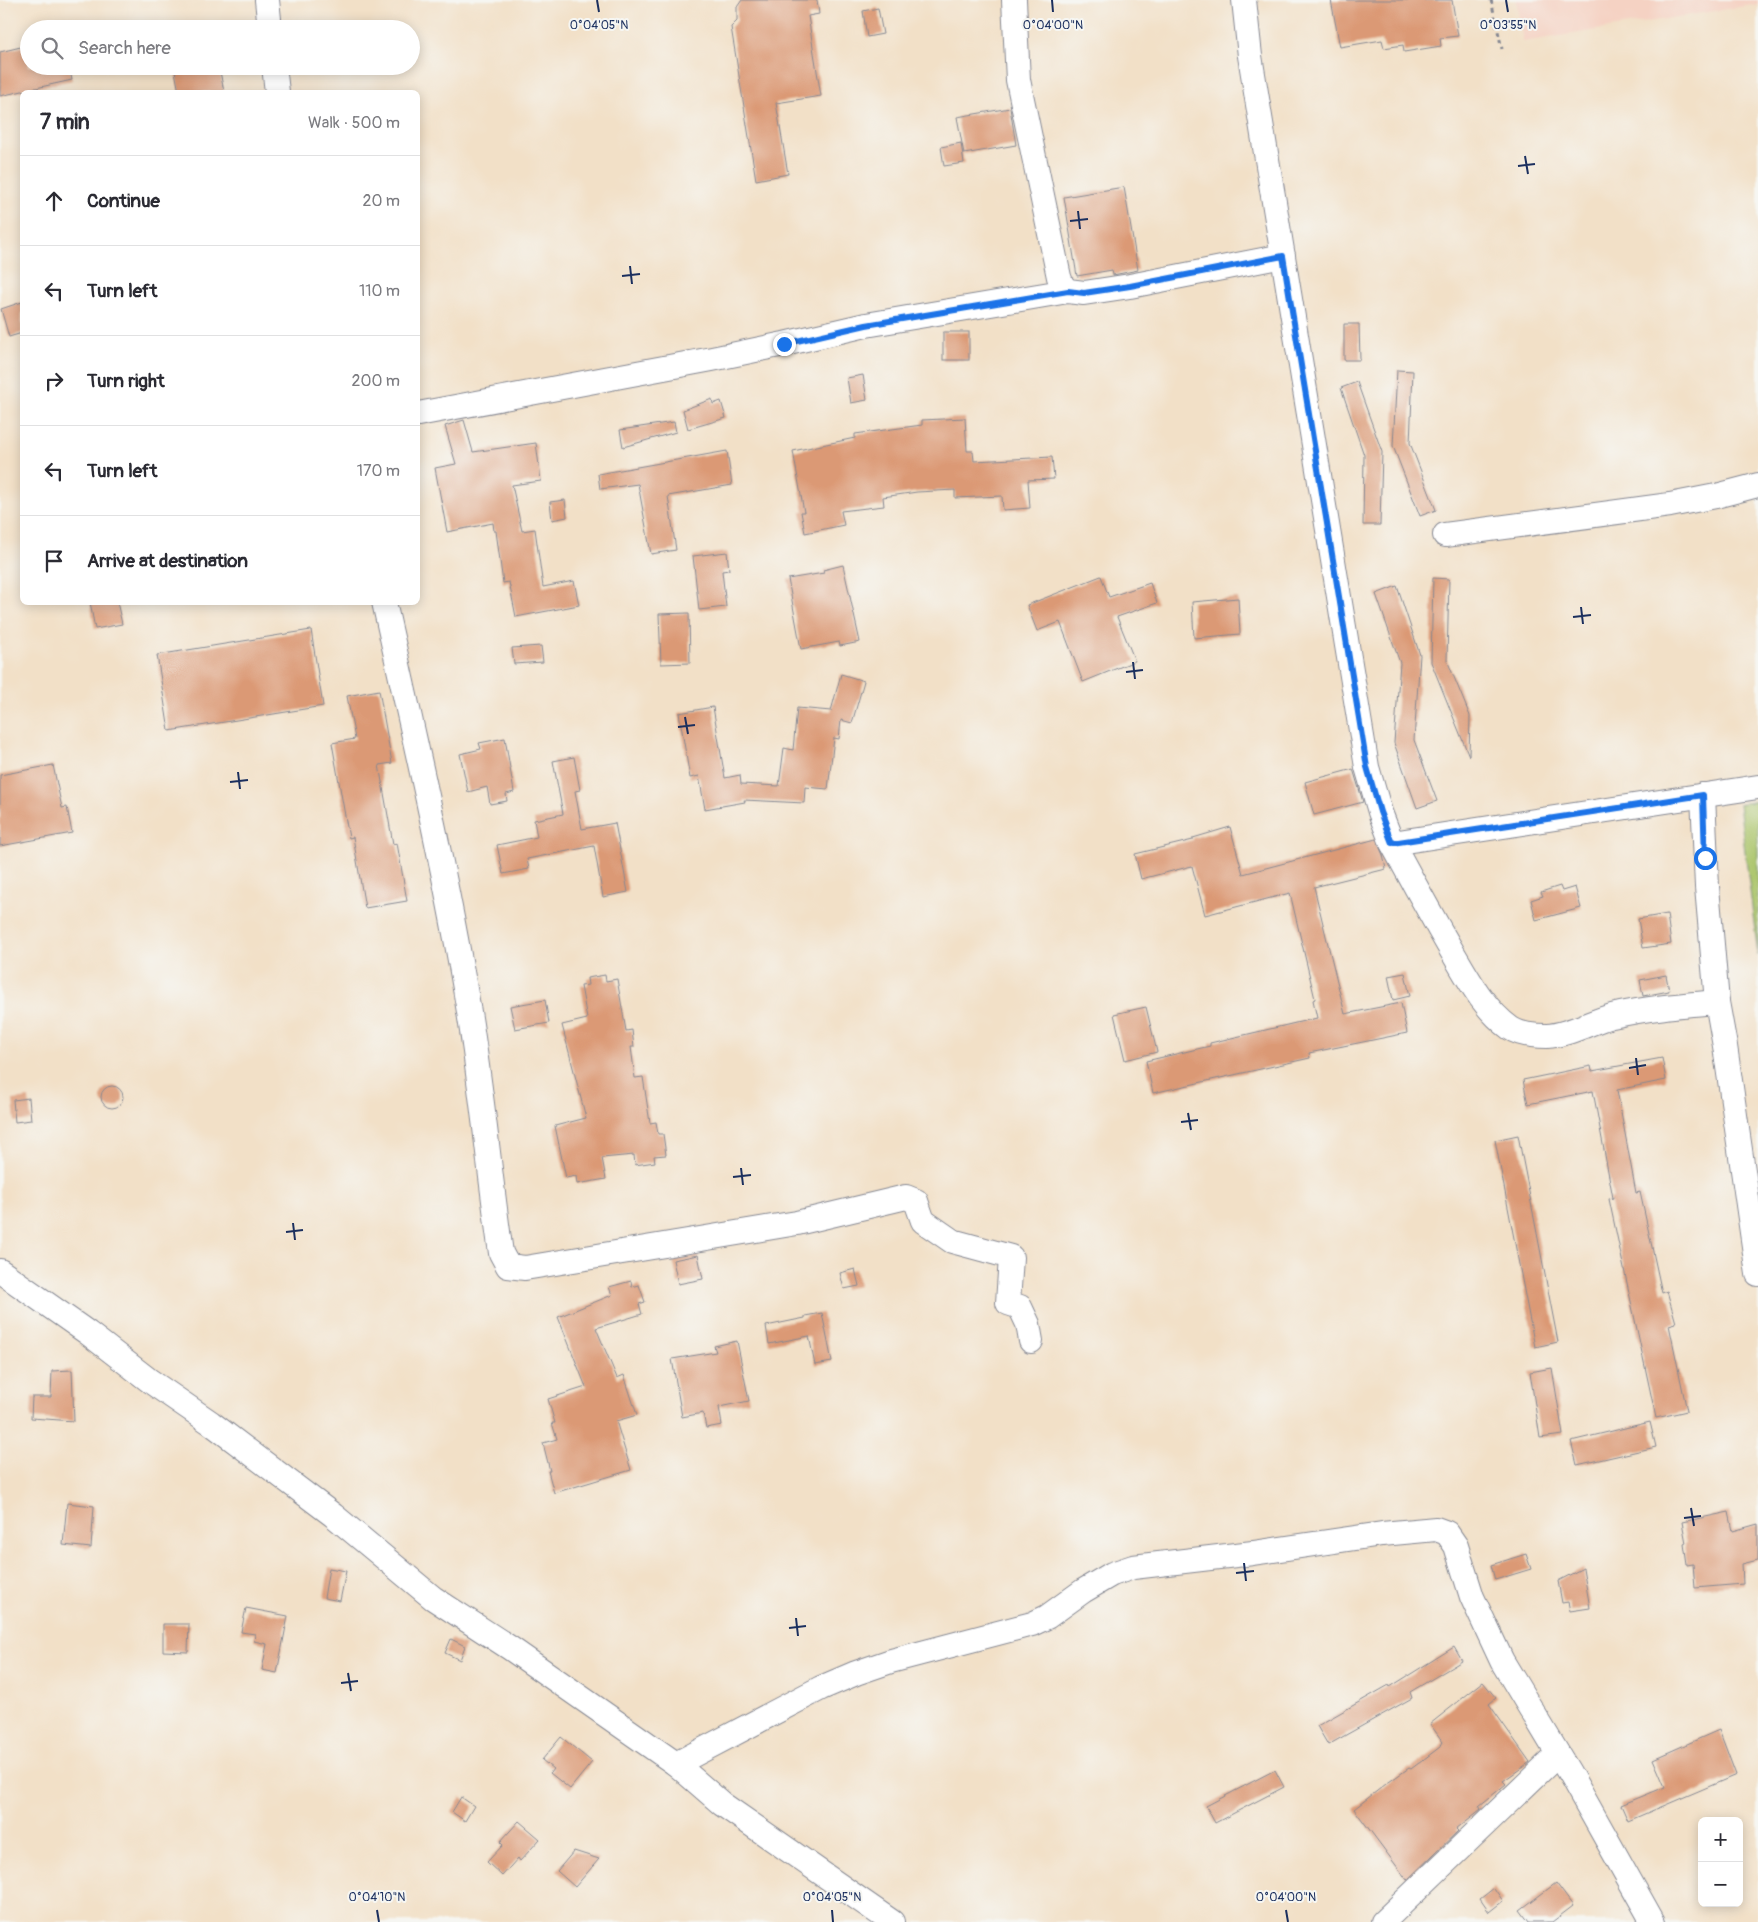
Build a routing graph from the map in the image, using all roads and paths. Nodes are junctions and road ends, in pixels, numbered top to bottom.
1 (267, 0) edge
2 (1014, 0) edge
3 (1244, 0) edge
4 (1491, 0) edge
5 (269, 20) edge
6 (1502, 48) dead end
7 (275, 75) edge
8 (277, 90) edge
9 (1283, 256) junction
10 (1068, 291) junction
11 (420, 414) edge
12 (1758, 485) edge
13 (1444, 534) dead end
14 (385, 605) edge
15 (1758, 787) edge
16 (1703, 795) junction
17 (1392, 843) junction
18 (1717, 1002) junction
19 (0, 1271) edge
20 (1758, 1274) edge
21 (1031, 1341) dead end
22 (1557, 1755) junction
23 (676, 1764) junction
24 (892, 1922) edge
25 (1383, 1922) edge
26 (1653, 1922) edge

1 - 5 street
2 - 10 street
3 - 9 street
4 - 6 path
7 - 8 street
9 - 10 street
9 - 17 street
10 - 11 street
12 - 13 street
14 - 21 street
15 - 16 street
16 - 17 street
16 - 18 street
17 - 18 street
18 - 20 street
19 - 23 street
22 - 23 street
22 - 25 street
22 - 26 street
23 - 24 street

